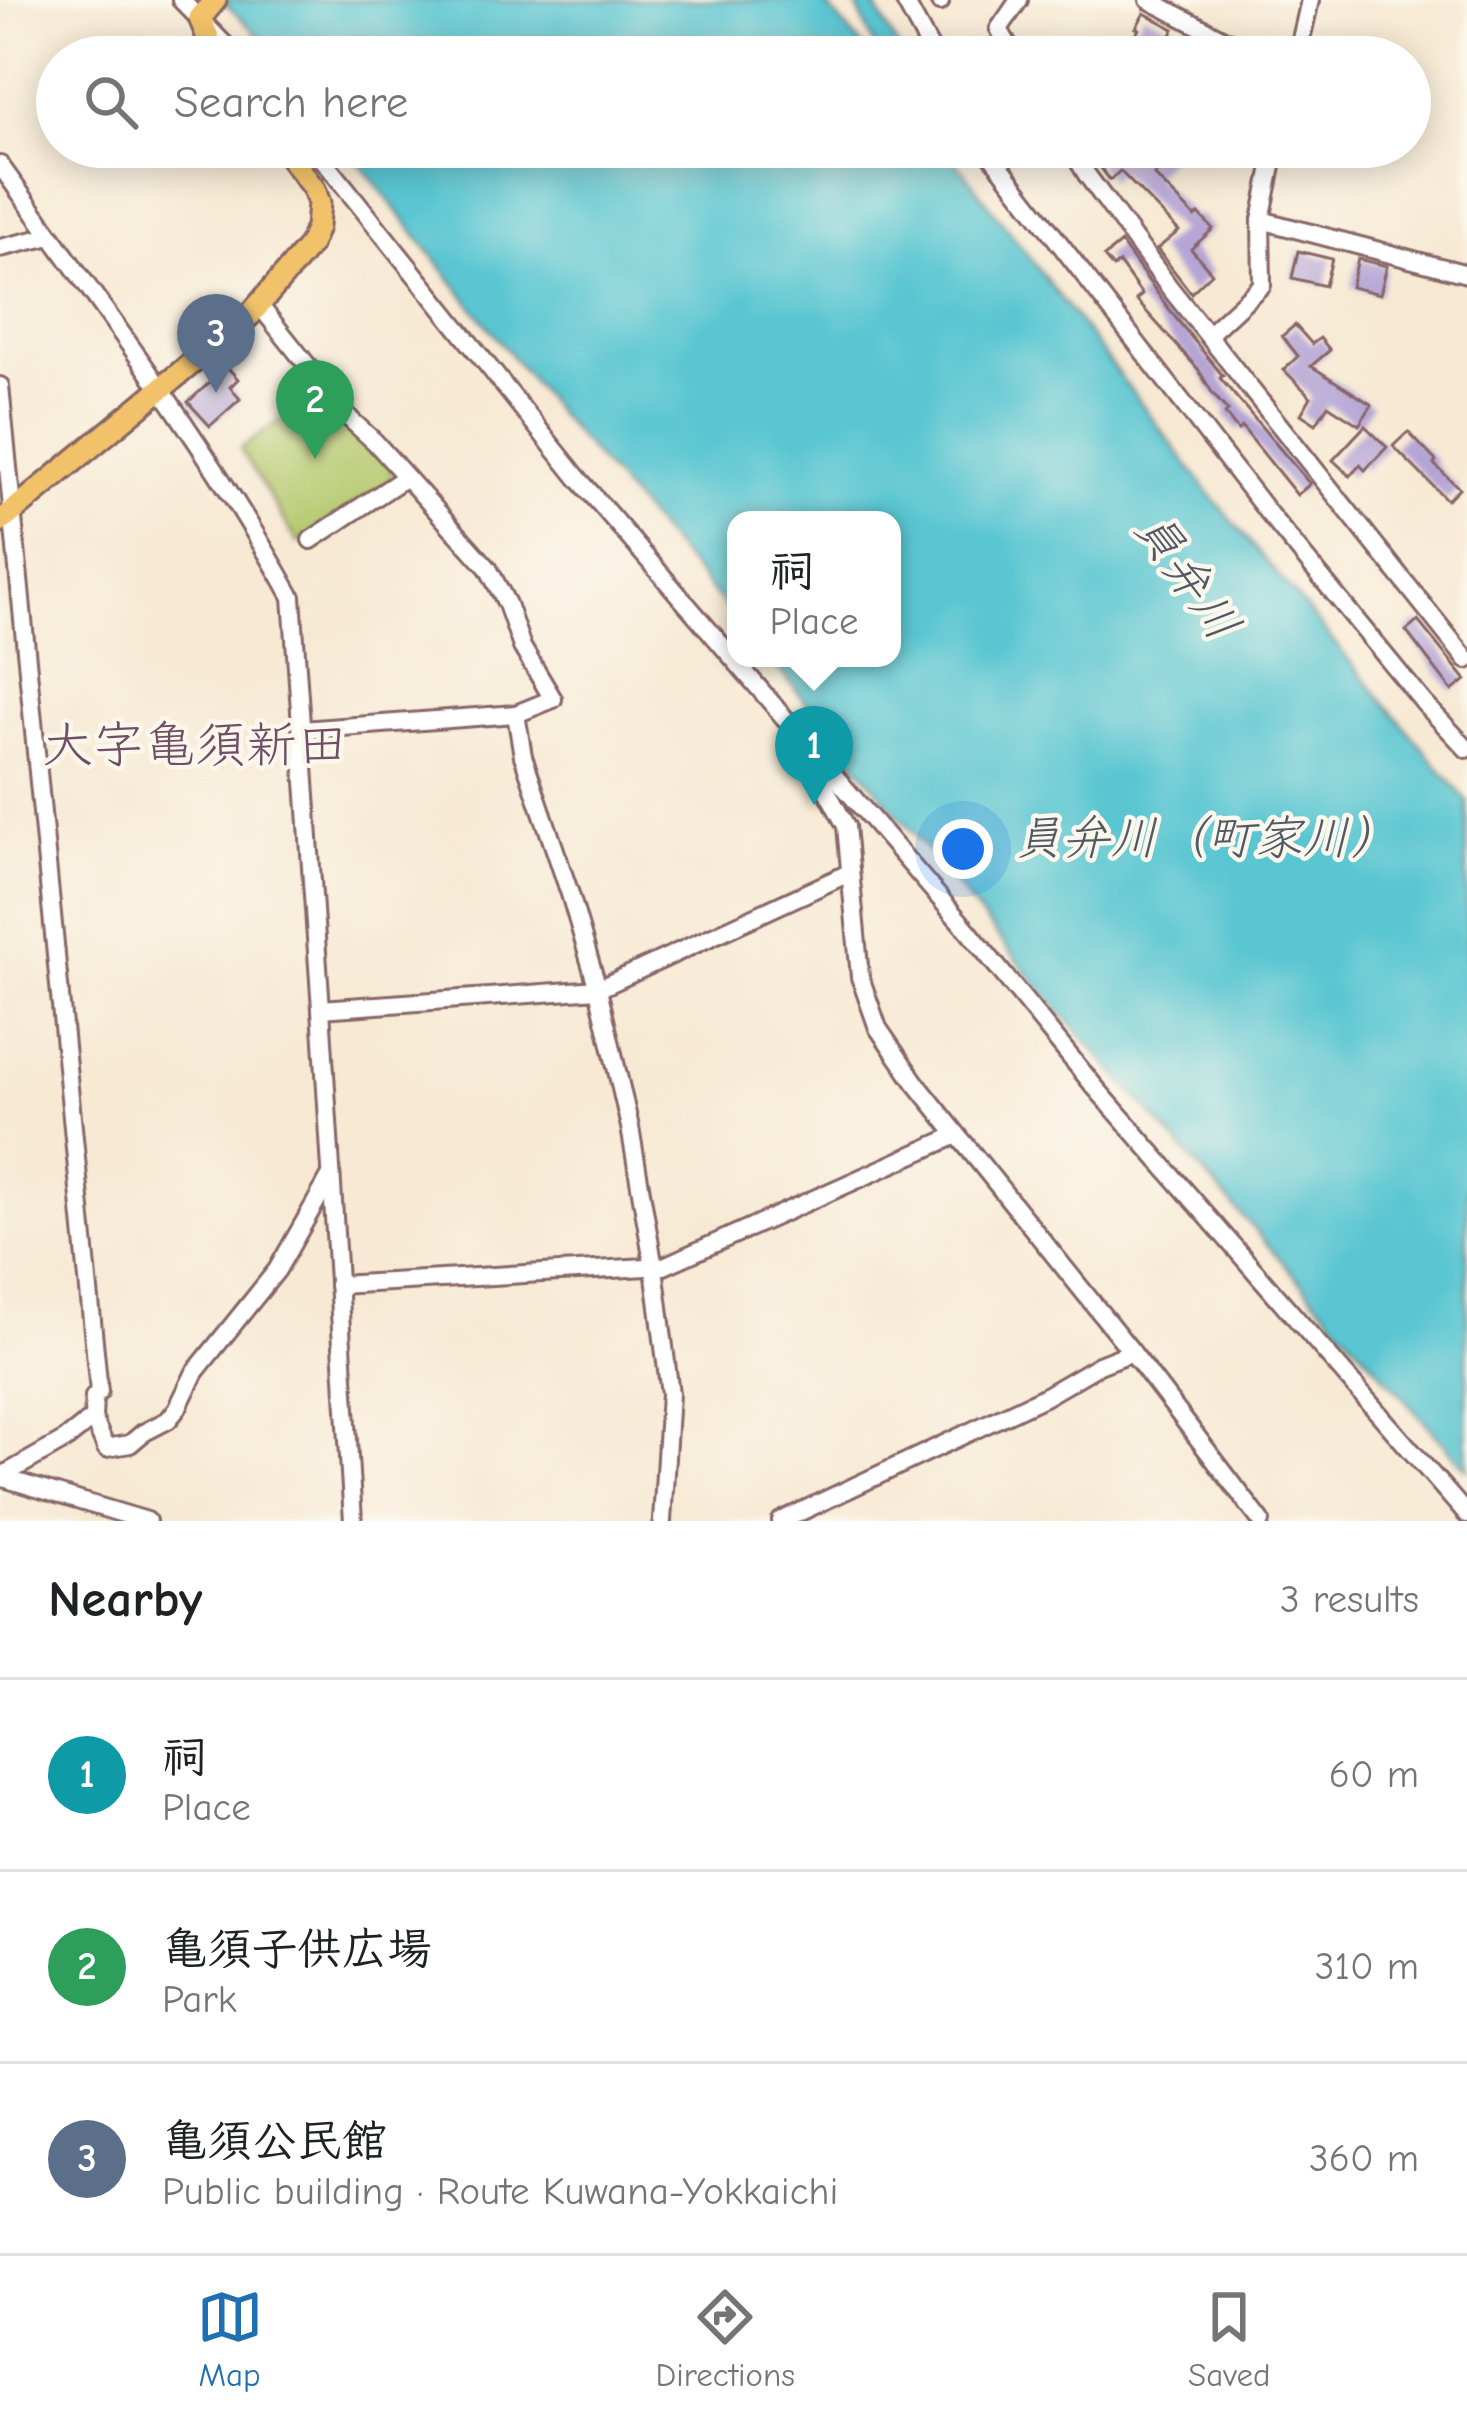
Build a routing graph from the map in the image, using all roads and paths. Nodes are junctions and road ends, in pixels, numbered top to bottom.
1 (181, 0) edge
2 (215, 0) edge
3 (904, 0) edge
4 (991, 0) edge
5 (1019, 0) edge
6 (1149, 0) edge
7 (1310, 0) edge
8 (1007, 16) junction
9 (200, 18) junction
10 (207, 36) edge
11 (217, 36) edge
12 (924, 36) edge
13 (1003, 36) edge
14 (1218, 36) edge
15 (1302, 36) edge
16 (0, 164) edge
17 (298, 168) edge
18 (330, 168) edge
19 (1001, 168) edge
20 (1083, 168) edge
21 (1272, 168) edge
22 (1261, 220) junction
23 (51, 236) junction
24 (0, 248) edge
25 (1467, 274) edge
26 (260, 306) junction
27 (1208, 335) junction
28 (0, 386) edge
29 (163, 389) junction
30 (406, 477) junction
31 (6, 517) edge
32 (311, 540) dead end
33 (727, 653) edge
34 (1467, 659) edge
35 (739, 667) edge
36 (516, 714) junction
37 (302, 730) junction
38 (797, 735) junction
39 (1467, 749) edge
40 (849, 873) junction
41 (598, 989) junction
42 (321, 1009) junction
43 (957, 1135) junction
44 (331, 1174) junction
45 (654, 1268) junction
46 (338, 1286) junction
47 (1132, 1352) junction
48 (93, 1418) junction
49 (0, 1477) edge
50 (1467, 1515) edge
51 (147, 1521) edge
52 (353, 1521) edge
53 (662, 1521) edge
54 (782, 1521) edge
55 (1261, 1521) edge

1 - 9 street
2 - 9 main road
3 - 12 street
4 - 8 street
5 - 8 street
6 - 14 street
7 - 15 street
8 - 13 street
9 - 10 main road
9 - 11 street
16 - 23 street
17 - 26 main road
18 - 33 street
19 - 39 street
20 - 27 street
21 - 22 street
22 - 25 street
22 - 27 street
23 - 24 street
23 - 29 street
26 - 29 main road
26 - 30 street
27 - 34 street
28 - 31 street
29 - 31 main road
29 - 37 street
30 - 32 street
30 - 36 street
31 - 48 street
35 - 38 street
36 - 37 street
36 - 41 street
37 - 42 street
38 - 40 street
38 - 50 street
40 - 41 street
40 - 43 street
41 - 42 street
41 - 45 street
42 - 44 street
43 - 45 street
43 - 47 street
44 - 46 street
44 - 48 street
45 - 46 street
45 - 53 street
46 - 52 street
47 - 54 street
47 - 55 street
48 - 49 street
49 - 51 street

